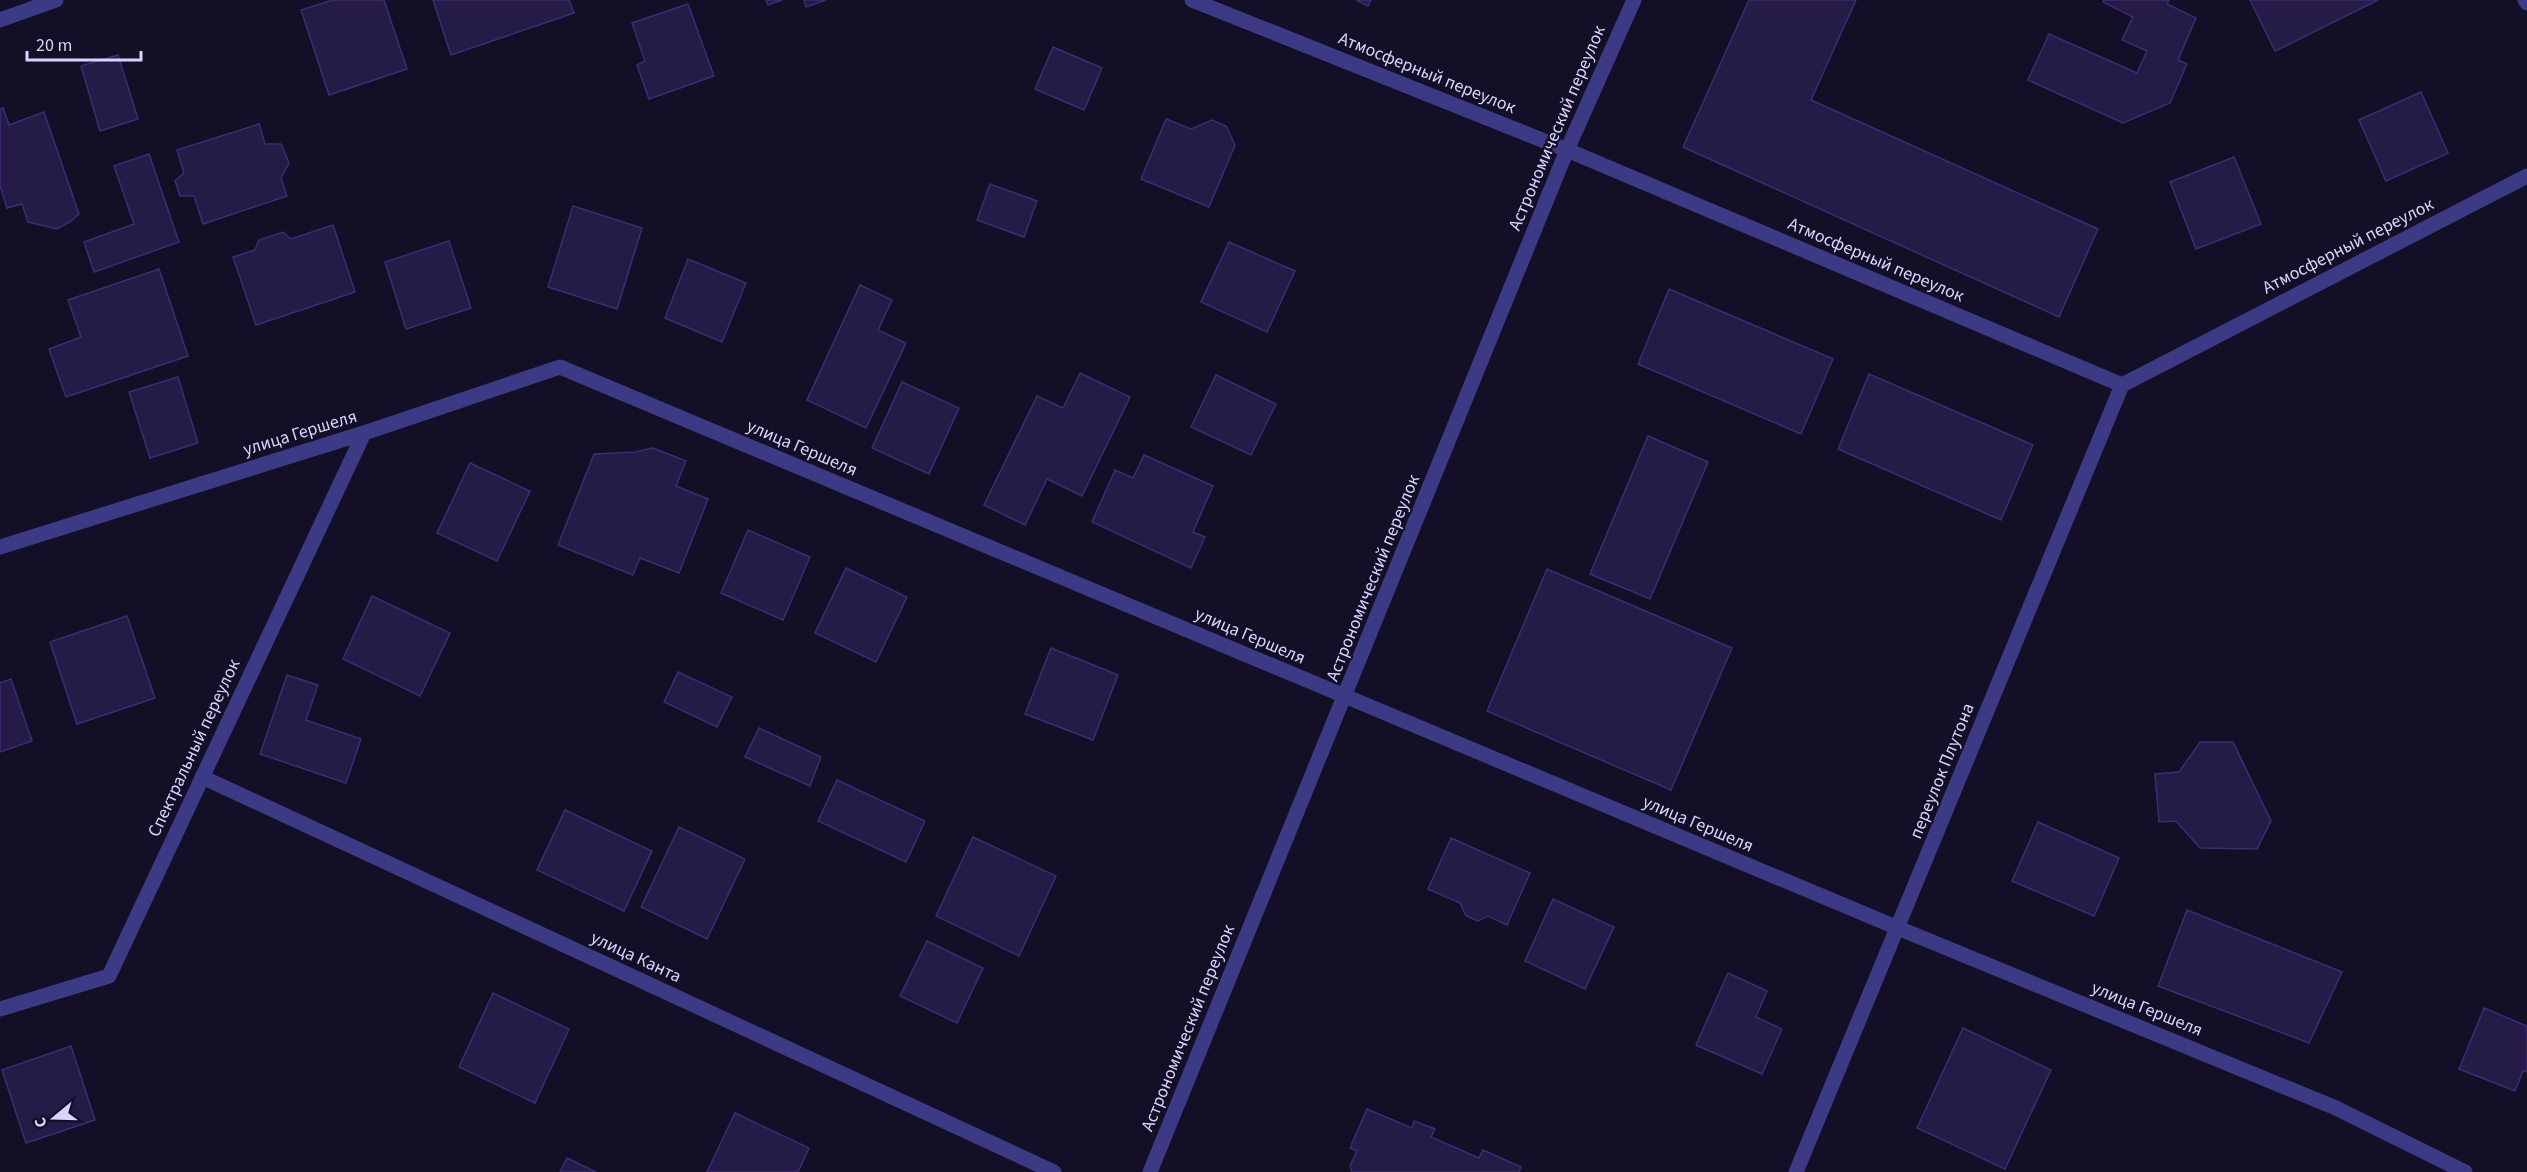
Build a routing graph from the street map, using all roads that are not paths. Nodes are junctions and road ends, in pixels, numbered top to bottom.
1 (56, 0) edge
2 (1192, 0) edge
3 (1634, 0) edge
4 (0, 20) edge
5 (1567, 150) junction
6 (2527, 176) edge
7 (2122, 385) junction
8 (364, 433) junction
9 (0, 547) edge
10 (1346, 697) junction
11 (202, 777) junction
12 (1898, 928) junction
13 (0, 1009) edge
14 (1054, 1172) edge
15 (1150, 1172) edge
16 (1796, 1172) edge
17 (2465, 1172) edge

1 - 4 street
2 - 5 street, Атмосферный переулок
3 - 5 street, Астрономический переулок
5 - 7 street, Атмосферный переулок
5 - 10 street, Астрономический переулок
6 - 7 street, Атмосферный переулок
7 - 12 street, переулок Плутона
8 - 9 street, улица Гершеля
8 - 10 street, улица Гершеля
8 - 11 street, Спектральный переулок
10 - 12 street, улица Гершеля
10 - 15 street, Астрономический переулок
11 - 13 street, Спектральный переулок
11 - 14 street, улица Канта
12 - 16 street, переулок Плутона
12 - 17 street, улица Гершеля

